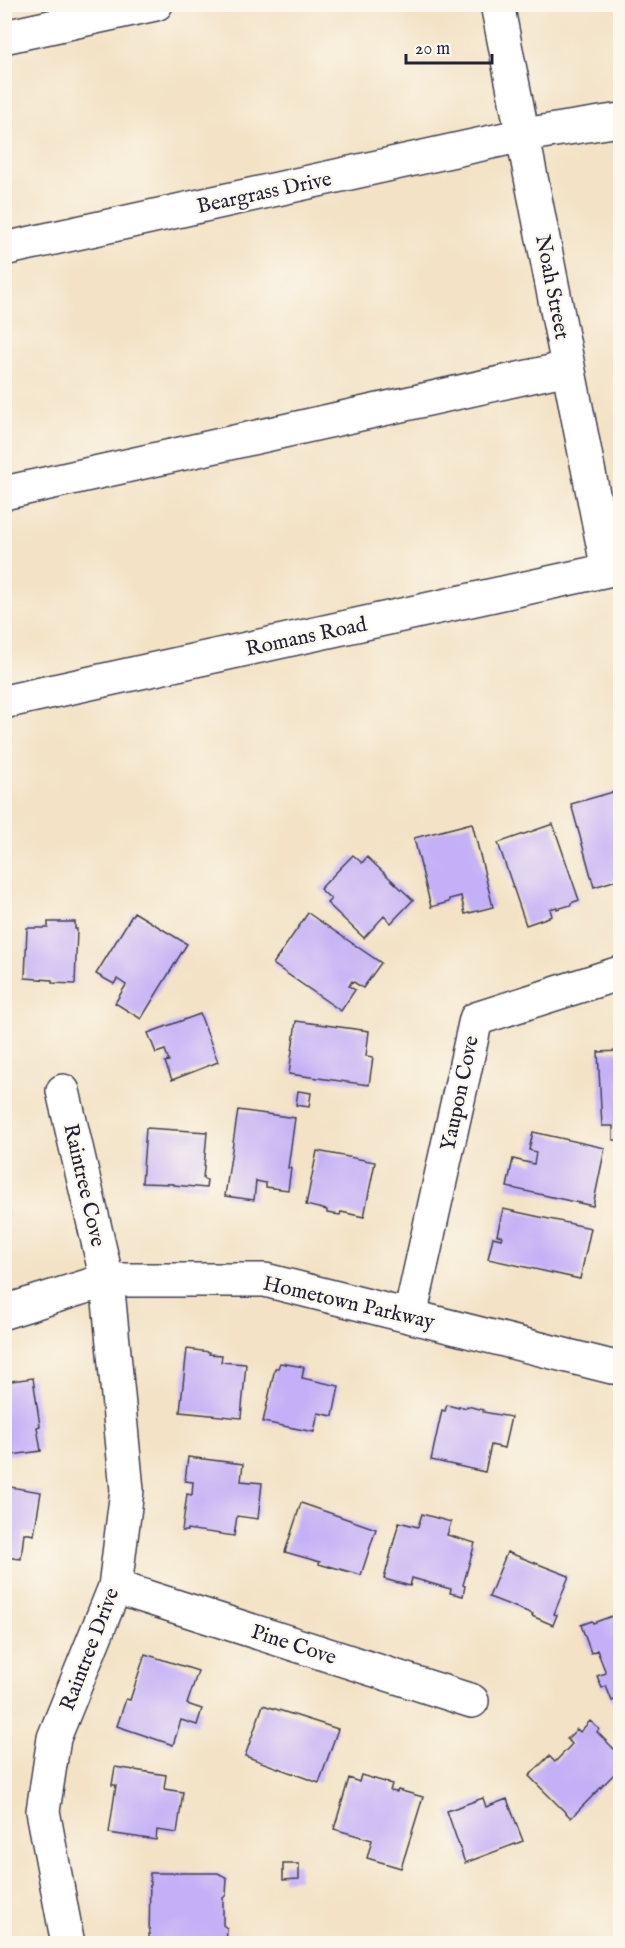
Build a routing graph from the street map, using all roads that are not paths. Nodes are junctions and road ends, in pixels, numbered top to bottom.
1 (156, 4) edge
2 (497, 4) edge
3 (4, 37) edge
4 (621, 120) edge
5 (523, 135) junction
6 (4, 249) edge
7 (568, 368) junction
8 (4, 493) edge
9 (608, 570) joint
10 (4, 702) edge
11 (621, 973) edge
12 (63, 1091) dead end
13 (107, 1280) junction
14 (4, 1312) edge
15 (410, 1316) junction
16 (621, 1367) edge
17 (115, 1587) junction
18 (472, 1701) dead end
19 (68, 1944) edge

1 - 3 street
2 - 5 street, Noah Street
4 - 5 street, Beargrass Drive
5 - 6 street, Beargrass Drive
5 - 7 street, Noah Street
7 - 8 street
7 - 9 street, Noah Street
9 - 10 street, Romans Road
11 - 15 street, Yaupon Cove
12 - 13 street, Raintree Cove
13 - 14 street, Hometown Parkway
13 - 15 street, Hometown Parkway
13 - 17 street, Raintree Drive
15 - 16 street, Hometown Parkway
17 - 18 street, Pine Cove
17 - 19 street, Raintree Drive

